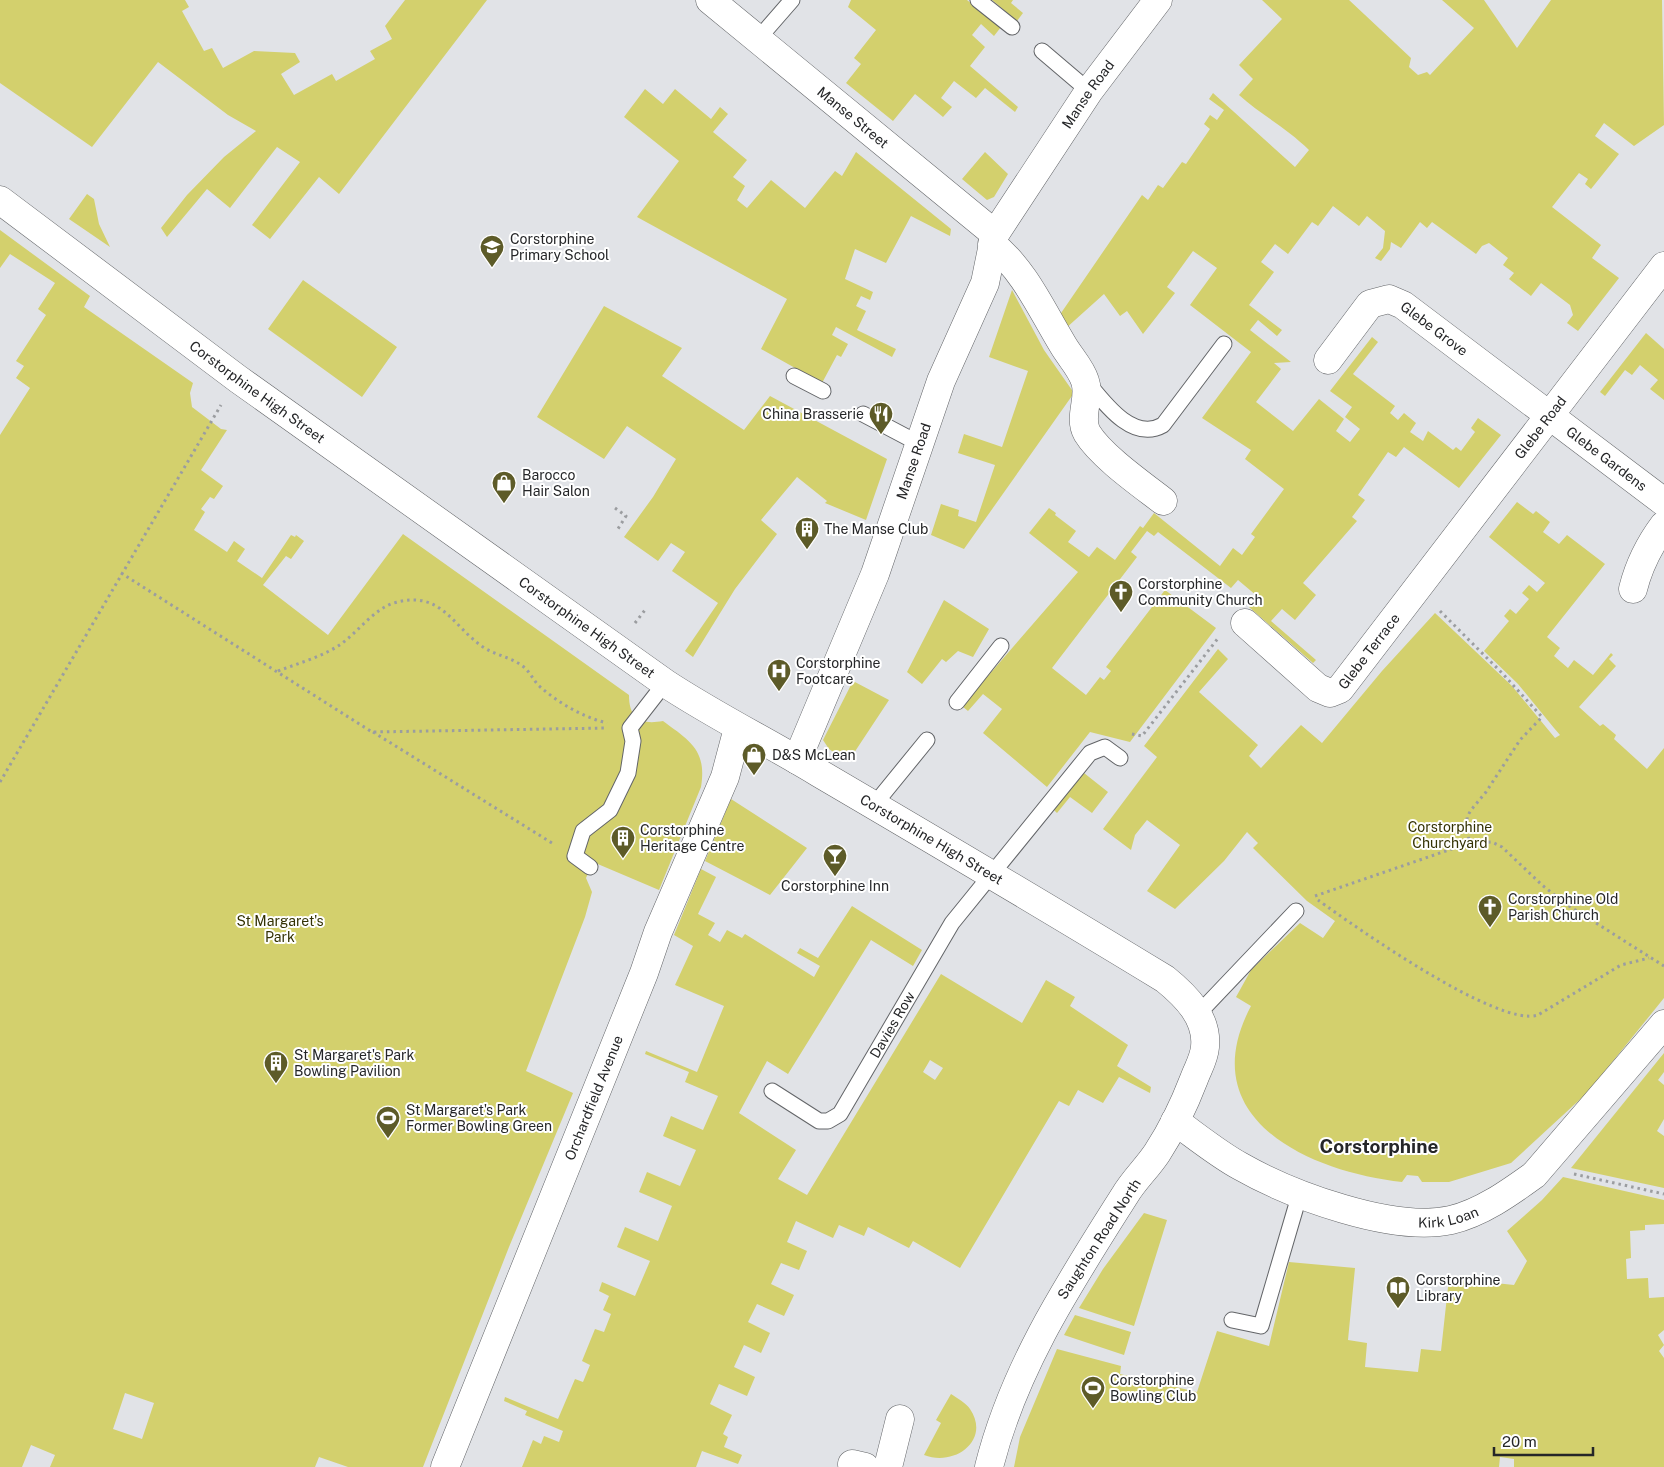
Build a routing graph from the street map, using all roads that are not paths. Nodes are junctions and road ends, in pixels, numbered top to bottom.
1 (710, 0) edge
2 (792, 0) edge
3 (978, 0) edge
4 (1158, 0) edge
5 (1012, 27) dead end
6 (758, 39) junction
7 (1042, 51) dead end
8 (1089, 91) junction
9 (0, 200) edge
10 (993, 239) junction
11 (1664, 266) edge
12 (1224, 344) dead end
13 (1328, 360) dead end
14 (794, 376) dead end
15 (1085, 380) junction
16 (823, 391) dead end
17 (863, 414) dead end
18 (1549, 416) junction
19 (918, 443) junction
20 (1163, 501) dead end
21 (1664, 502) edge
22 (1664, 525) edge
23 (1418, 589) joint
24 (1633, 589) dead end
25 (1245, 623) road end
26 (1001, 646) dead end
27 (665, 683) junction
28 (957, 702) dead end
29 (738, 728) junction
30 (927, 740) dead end
31 (1120, 758) dead end
32 (797, 760) junction
33 (874, 805) junction
34 (590, 867) dead end
35 (993, 874) junction
36 (1296, 911) road end
37 (1198, 1014) junction
38 (1664, 1024) edge
39 (772, 1091) dead end
40 (1175, 1121) junction
41 (1300, 1193) junction
42 (1232, 1320) dead end
43 (900, 1419) dead end
44 (445, 1467) edge
45 (888, 1467) edge
46 (989, 1467) edge

1 - 6 street, Manse Street
2 - 6 lane
3 - 5 lane
4 - 8 street, Manse Road
6 - 10 street, Manse Street
7 - 8 lane
8 - 10 street, Manse Road
9 - 27 street, Corstorphine High Street
10 - 15 street
10 - 19 street, Manse Road
11 - 18 street, Glebe Road
12 - 15 lane
13 - 18 street, Glebe Grove
14 - 16 lane
15 - 20 street
17 - 19 lane
18 - 21 street, Glebe Gardens
18 - 23 street, Glebe Road
19 - 32 street, Manse Road
22 - 24 street
23 - 25 street, Glebe Terrace
26 - 28 lane
27 - 29 street, Corstorphine High Street
27 - 34 lane
29 - 32 street, Corstorphine High Street
29 - 44 street, Orchardfield Avenue
30 - 33 lane
31 - 35 lane, Davies Row
32 - 33 street, Corstorphine High Street
33 - 35 street, Corstorphine High Street
35 - 37 street, Corstorphine High Street
35 - 39 lane, Davies Row
36 - 37 lane
37 - 40 street, Saughton Road North
38 - 41 street, Kirk Loan
40 - 41 street, Kirk Loan
40 - 46 street, Saughton Road North
41 - 42 lane
43 - 45 street

